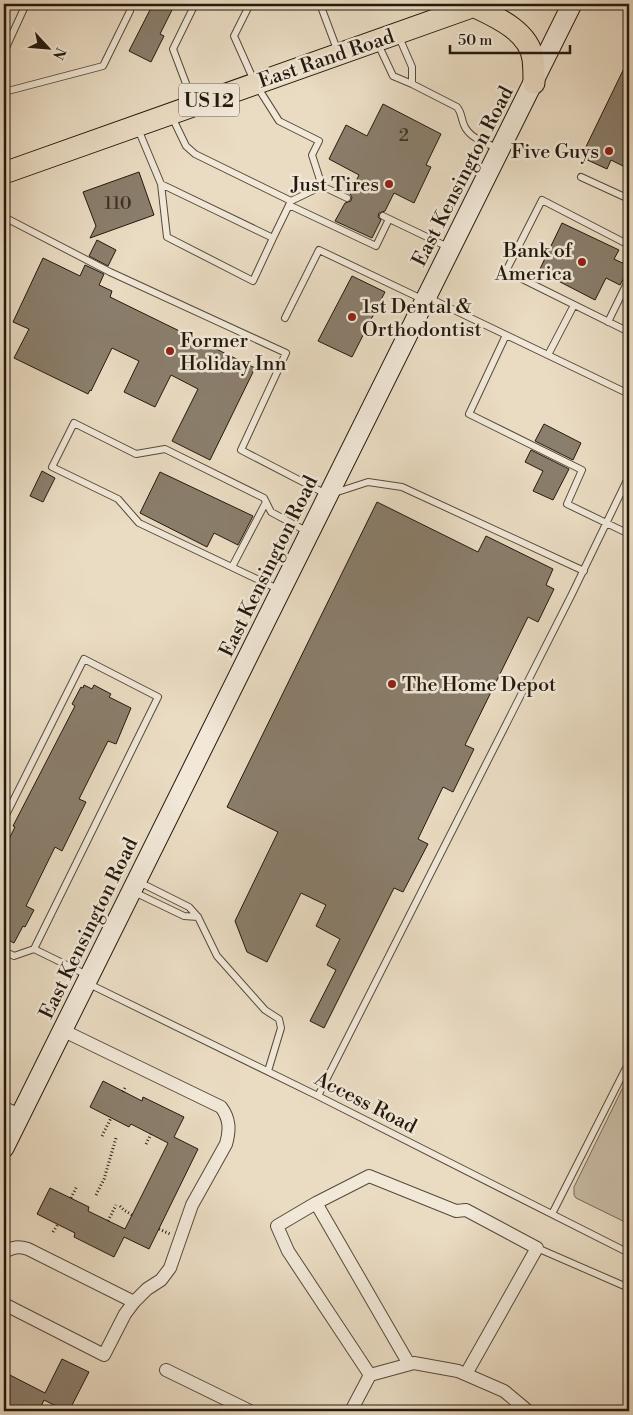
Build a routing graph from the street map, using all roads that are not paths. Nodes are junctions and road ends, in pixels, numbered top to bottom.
1 (26, 4) edge
2 (127, 4) edge
3 (196, 4) edge
4 (250, 4) edge
5 (320, 4) edge
6 (572, 4) edge
7 (476, 5) edge
8 (397, 33) junction
9 (376, 41) junction
10 (4, 52) edge
11 (339, 54) junction
12 (256, 83) junction
13 (534, 83) junction
14 (412, 84) junction
15 (4, 92) edge
16 (194, 105) junction
17 (170, 114) junction
18 (136, 126) junction
19 (500, 150) junction
20 (4, 173) edge
21 (581, 177) dead end
22 (160, 184) junction
23 (322, 186) junction
24 (347, 198) dead end
25 (629, 199) edge
26 (290, 203) junction
27 (4, 217) edge
28 (273, 238) junction
29 (629, 245) edge
30 (451, 249) junction
31 (629, 279) edge
32 (426, 299) junction
33 (574, 305) junction
34 (285, 318) dead end
35 (608, 322) junction
36 (629, 332) edge
37 (506, 335) junction
38 (548, 355) junction
39 (629, 394) edge
40 (629, 476) edge
41 (328, 495) junction
42 (266, 502) junction
43 (606, 523) junction
44 (310, 533) junction
45 (629, 534) edge
46 (232, 567) junction
47 (584, 571) junction
48 (281, 590) junction
49 (4, 819) edge
50 (134, 886) junction
51 (198, 918) junction
52 (34, 949) junction
53 (4, 951) edge
54 (88, 979) junction
55 (62, 1030) junction
56 (629, 1062) edge
57 (268, 1071) junction
58 (318, 1096) junction
59 (12, 1111) edge
60 (4, 1148) edge
61 (316, 1203) junction
62 (552, 1214) junction
63 (537, 1248) junction
64 (4, 1252) edge
65 (629, 1253) edge
66 (629, 1288) edge
67 (134, 1302) junction
68 (4, 1304) edge
69 (409, 1364) junction
70 (166, 1370) dead end
71 (466, 1374) junction
72 (370, 1375) junction
73 (250, 1411) edge
74 (350, 1411) edge
75 (528, 1411) edge

1 - 10 lane
2 - 15 lane
3 - 16 lane
4 - 12 lane
5 - 11 lane
6 - 13 main road, East Kensington Road
7 - 8 main road, East Rand Road / US 12
7 - 13 main road
8 - 9 main road, East Rand Road / US 12
8 - 14 lane
9 - 11 main road, East Rand Road / US 12
9 - 14 lane
11 - 12 main road, East Rand Road / US 12
12 - 16 main road, East Rand Road / US 12
12 - 23 lane
13 - 19 main road, East Kensington Road
14 - 19 lane
16 - 17 main road, East Rand Road / US 12
17 - 18 main road, East Rand Road / US 12
17 - 26 lane
18 - 20 main road, East Rand Road / US 12
18 - 22 lane
19 - 30 main road, East Kensington Road
21 - 25 lane
22 - 28 lane
22 - 28 lane
23 - 24 lane
23 - 26 lane
26 - 28 lane
26 - 30 lane
27 - 41 lane
29 - 33 lane
30 - 32 main road, East Kensington Road
31 - 35 lane
32 - 34 lane
32 - 37 lane
32 - 41 main road, East Kensington Road
33 - 35 lane
33 - 38 lane
35 - 36 lane
37 - 38 lane
37 - 43 lane
38 - 39 lane
40 - 43 lane
41 - 44 main road, East Kensington Road
41 - 47 lane
42 - 44 lane
42 - 46 lane
42 - 46 lane
43 - 45 lane
43 - 47 lane
44 - 48 main road, East Kensington Road
46 - 48 lane
47 - 58 lane
48 - 50 main road, East Kensington Road
49 - 52 lane
50 - 51 lane
50 - 51 lane
50 - 54 main road, East Kensington Road
51 - 57 lane
52 - 53 lane
52 - 54 lane, Access Road
54 - 55 main road, East Kensington Road
54 - 57 lane, Access Road
55 - 59 main road, East Kensington Road
55 - 67 street
56 - 62 lane
57 - 58 lane, Access Road
58 - 62 lane, Access Road
59 - 60 main road, East Kensington Road
61 - 63 street
61 - 69 street
61 - 72 street
62 - 65 lane, Access Road
63 - 66 lane
63 - 71 street
64 - 67 street
67 - 68 street
69 - 71 street
69 - 72 street
70 - 73 street
71 - 75 street
72 - 74 street

